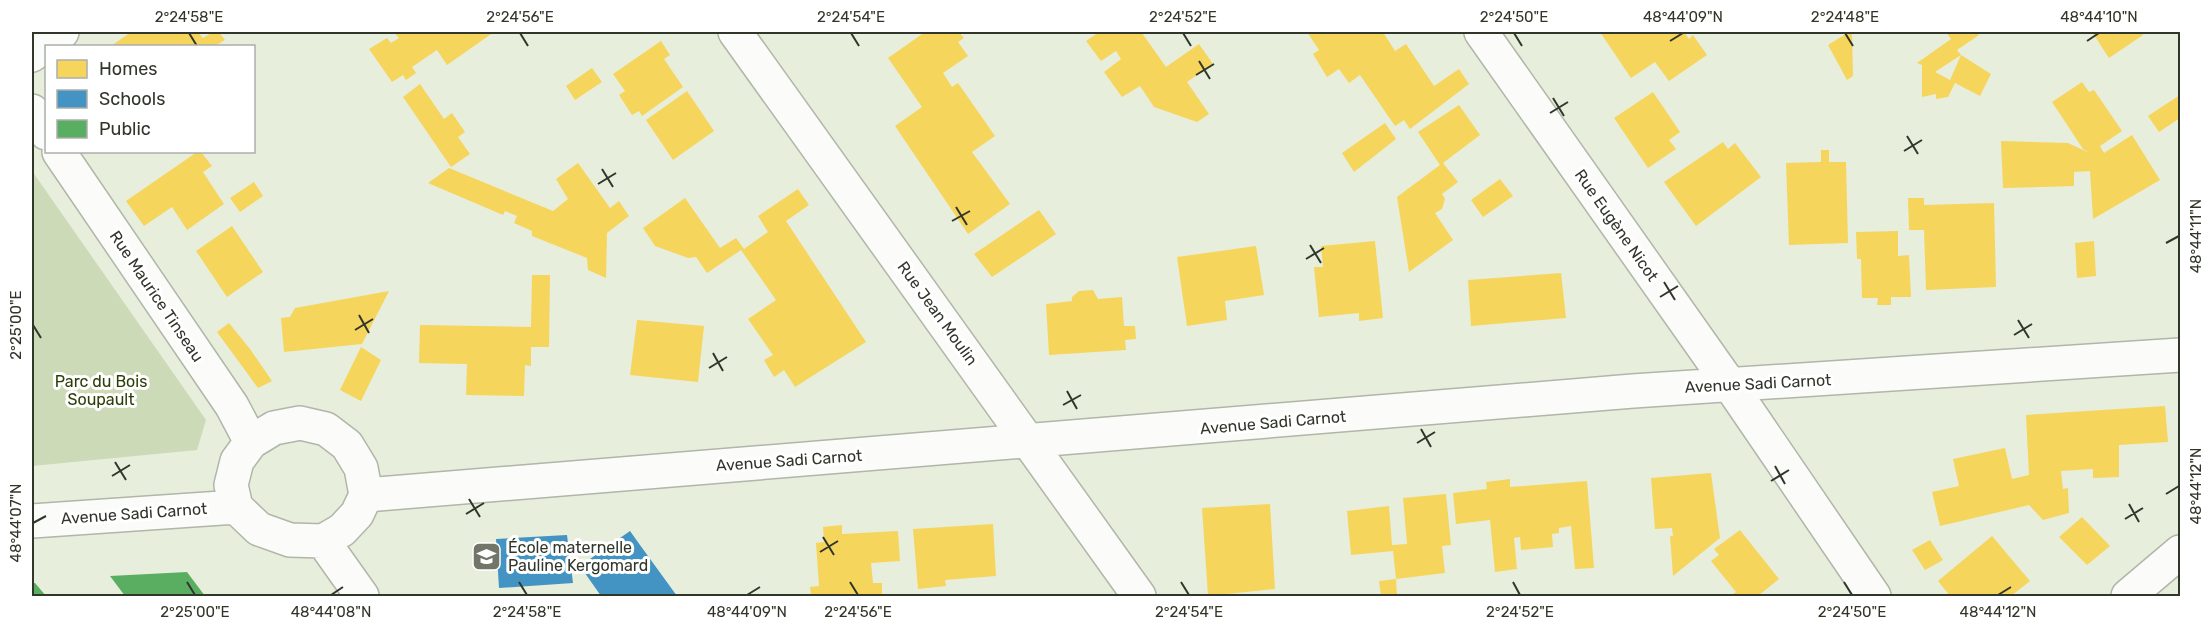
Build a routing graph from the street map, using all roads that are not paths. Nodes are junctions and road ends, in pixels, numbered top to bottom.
1 (62, 32) edge
2 (735, 32) edge
3 (1481, 32) edge
4 (45, 45) edge
5 (45, 45) edge
6 (32, 55) edge
7 (32, 111) edge
8 (45, 131) edge
9 (60, 153) edge
10 (2181, 354) edge
11 (1730, 385) junction
12 (1029, 440) junction
13 (251, 442) junction
14 (366, 495) junction
15 (236, 507) junction
16 (32, 521) edge
17 (323, 541) junction
18 (2181, 552) edge
19 (362, 597) edge
20 (1139, 597) edge
21 (1874, 597) edge
22 (2128, 597) edge

1 - 5 street
2 - 12 street, Rue Jean Moulin
3 - 11 street, Rue Eugène Nicot
4 - 6 street
7 - 8 street
9 - 13 street, Rue Maurice Tinseau
10 - 11 street, Avenue Sadi Carnot
11 - 12 street, Avenue Sadi Carnot
11 - 21 street, Rue Eugène Nicot
12 - 14 street, Avenue Sadi Carnot
12 - 20 street, Rue Jean Moulin
13 - 14 street
13 - 15 street
14 - 17 street
15 - 16 street, Avenue Sadi Carnot
15 - 17 street
17 - 19 street
18 - 22 street

